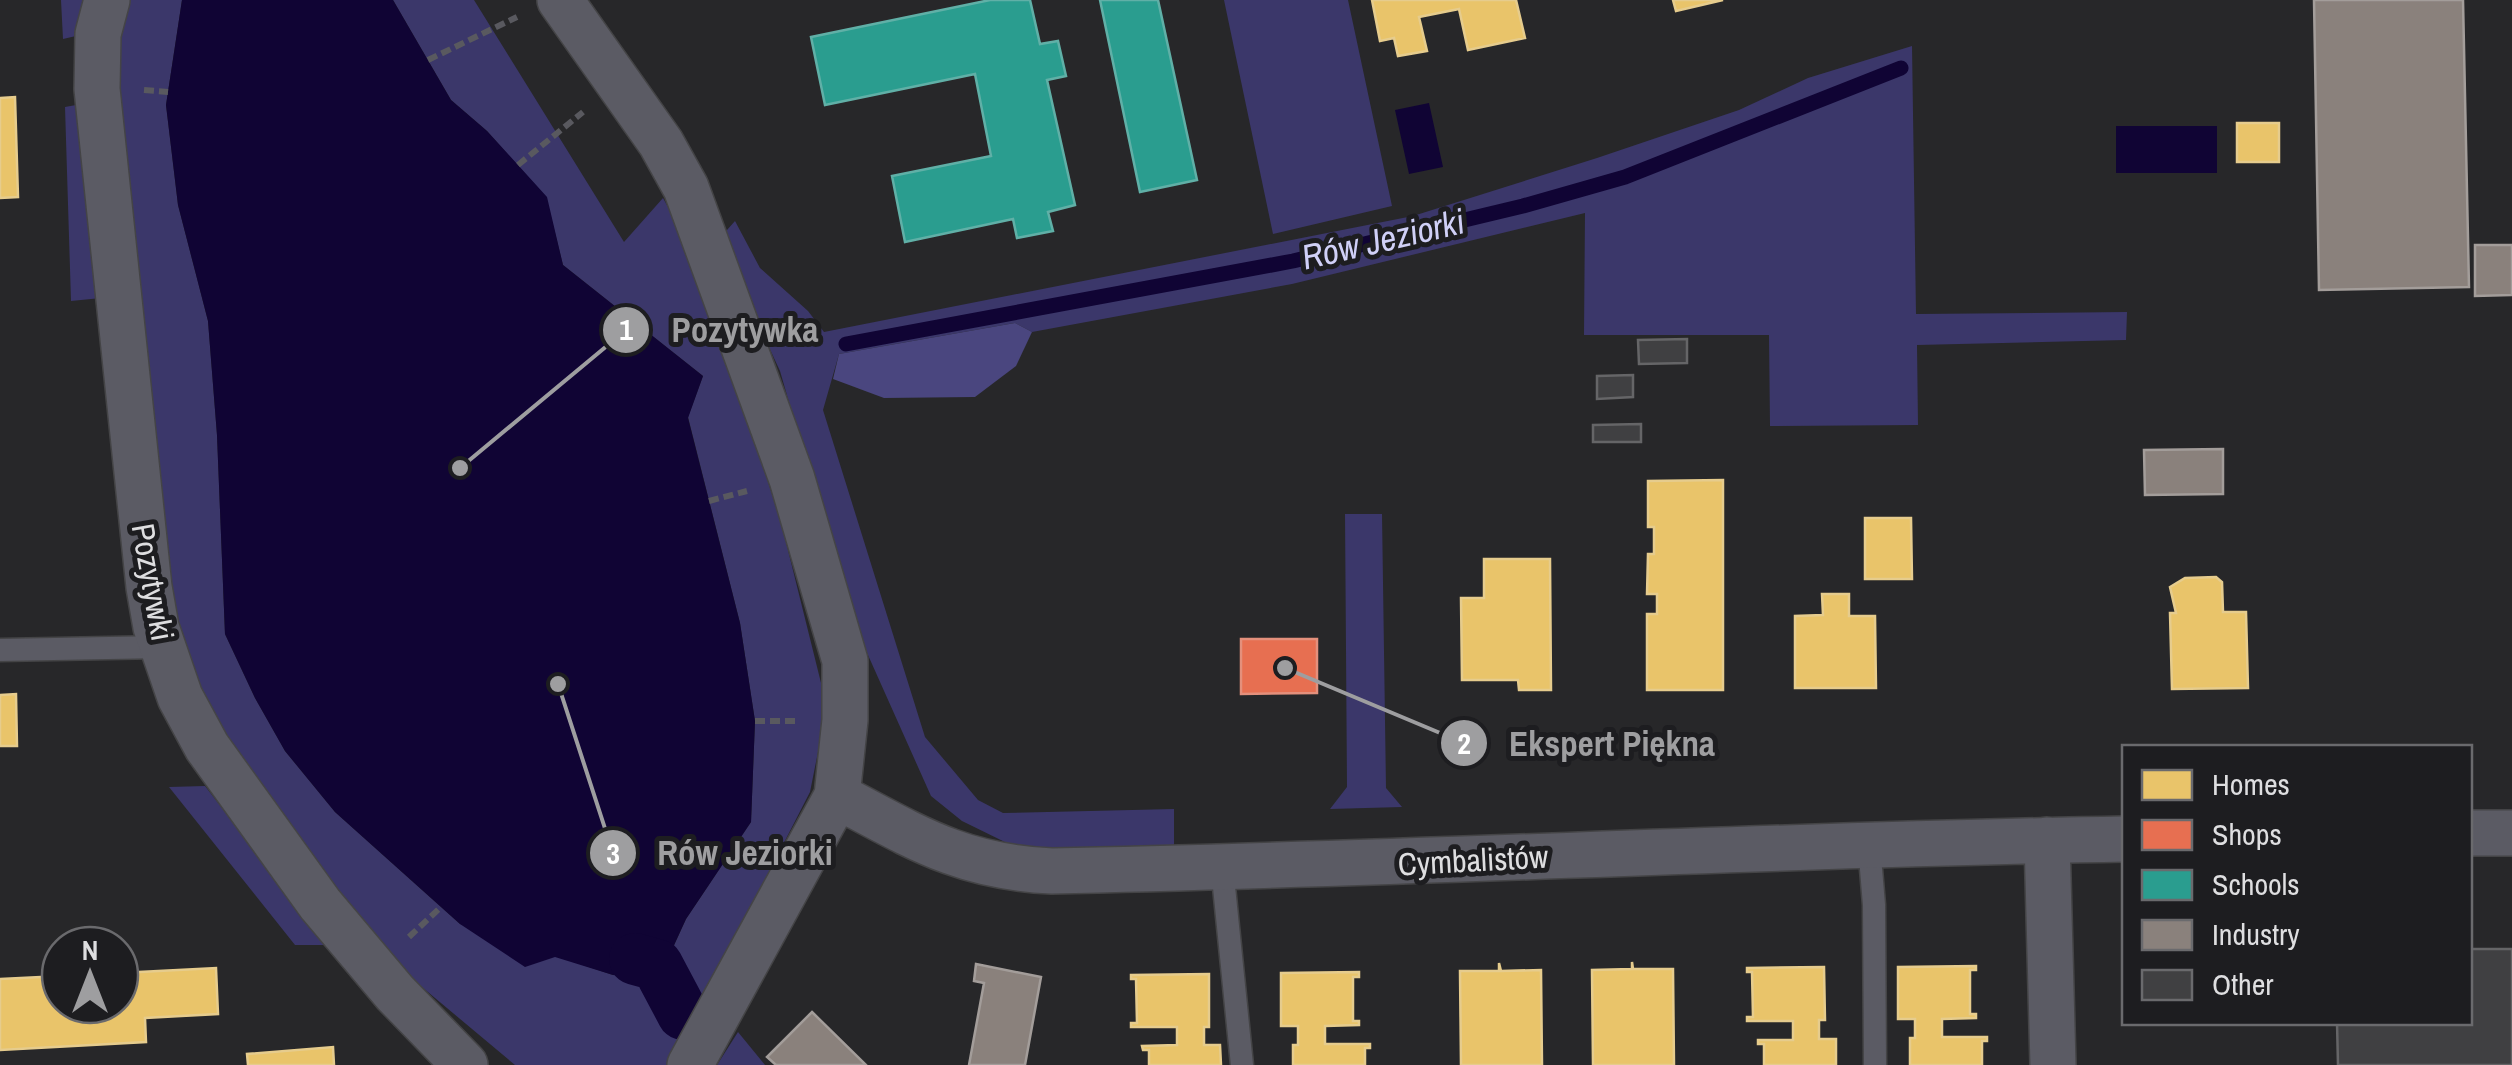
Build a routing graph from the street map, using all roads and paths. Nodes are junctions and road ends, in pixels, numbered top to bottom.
1 (106, 0) edge
2 (560, 0) edge
3 (492, 29) dead end
4 (428, 60) dead end
5 (556, 131) dead end
6 (518, 164) dead end
7 (754, 489) dead end
8 (709, 501) dead end
9 (163, 647) junction
10 (0, 650) edge
11 (808, 720) dead end
12 (755, 721) dead end
13 (837, 796) junction
14 (2512, 833) edge
15 (2472, 834) edge
16 (2122, 839) edge
17 (2047, 840) junction
18 (1869, 845) junction
19 (1222, 867) junction
20 (441, 907) dead end
21 (402, 944) dead end
22 (465, 1065) edge
23 (690, 1065) edge
24 (1242, 1065) edge
25 (1875, 1065) edge
26 (2053, 1065) edge

1 - 9 street, Pozytywki
2 - 13 street
3 - 4 path
5 - 6 path
7 - 8 path
9 - 10 lane
9 - 22 street, Pozytywki
11 - 12 path
13 - 19 street, Cymbalistów
13 - 23 street
14 - 15 street
16 - 17 street, Cymbalistów
17 - 18 street, Cymbalistów
17 - 26 street
18 - 19 street, Cymbalistów
18 - 25 lane
19 - 24 lane
20 - 21 path

